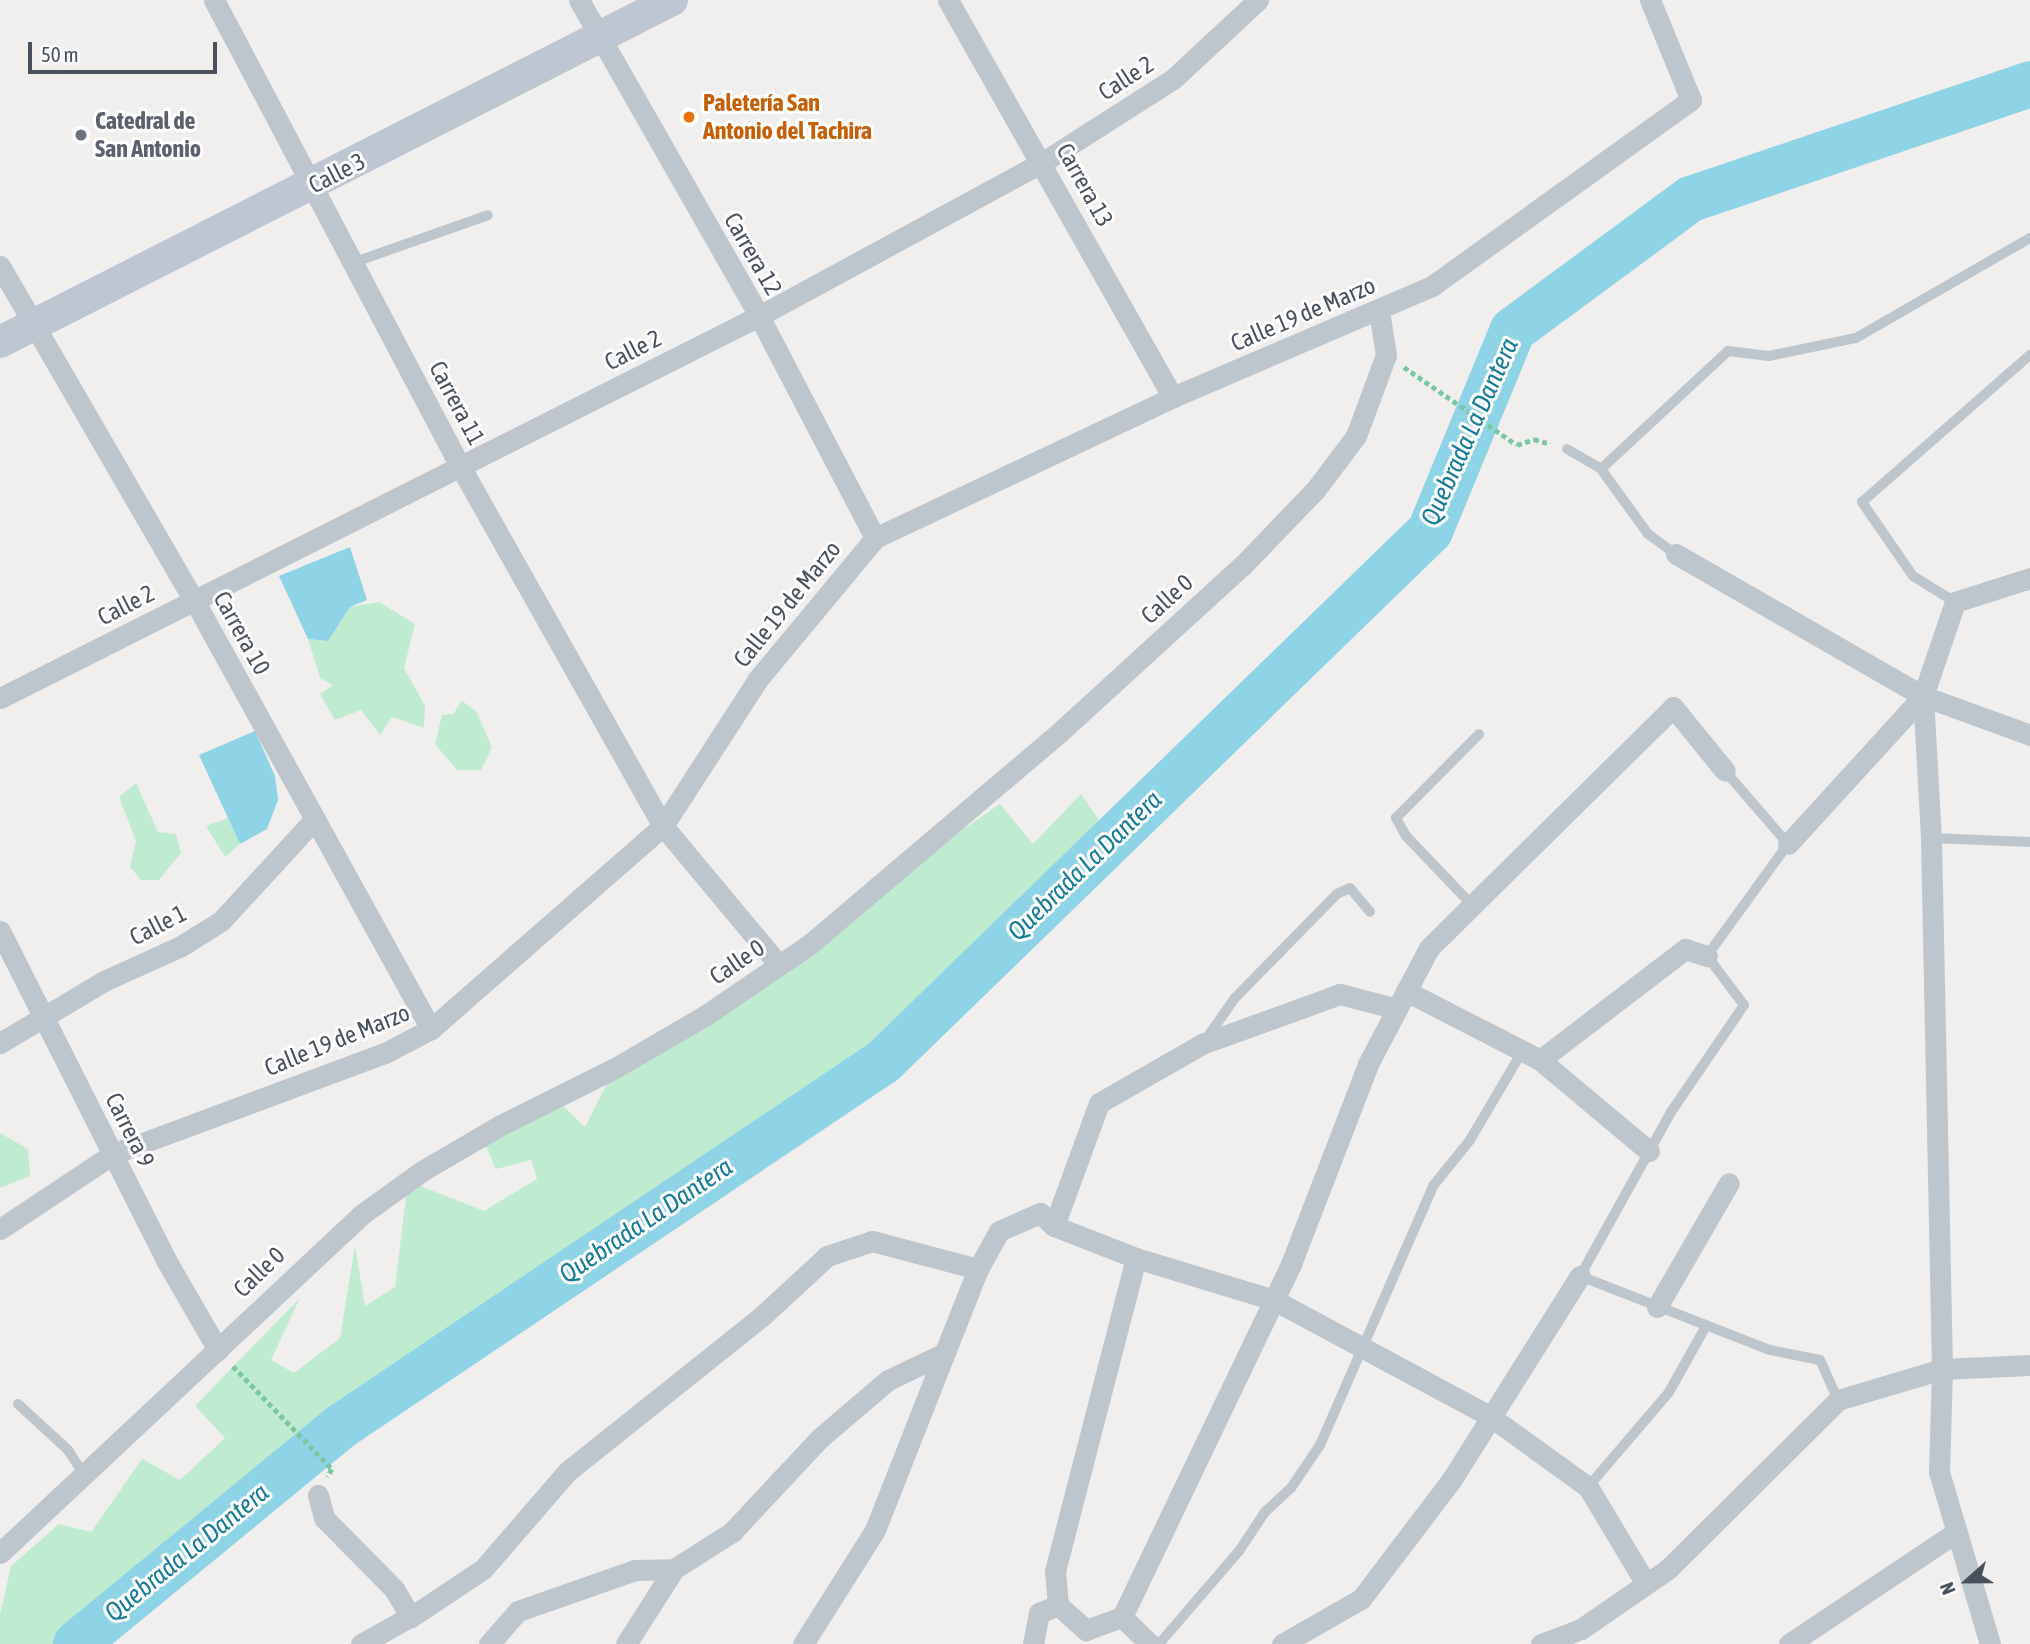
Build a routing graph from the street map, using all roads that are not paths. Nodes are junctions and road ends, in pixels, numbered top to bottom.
1 (214, 0) edge
2 (579, 0) edge
3 (672, 0) edge
4 (948, 0) edge
5 (1258, 0) edge
6 (1650, 0) edge
7 (600, 37) junction
8 (1043, 162) junction
9 (311, 186) junction
10 (488, 215) dead end
11 (2030, 238) edge
12 (352, 264) junction
13 (0, 266) edge
14 (1379, 311) junction
15 (759, 316) junction
16 (33, 324) junction
17 (0, 342) edge
18 (2030, 355) edge
19 (1173, 397) junction
20 (1567, 449) road end
21 (460, 466) junction
22 (1601, 469) junction
23 (875, 538) junction
24 (1676, 554) joint
25 (2030, 578) edge
26 (194, 600) junction
27 (1955, 602) junction
28 (1923, 696) junction
29 (0, 698) edge
30 (1479, 734) dead end
31 (2030, 735) edge
32 (1725, 771) joint
33 (314, 820) junction
34 (663, 826) junction
35 (1931, 838) junction
36 (2030, 842) edge
37 (1788, 844) junction
38 (1471, 904) junction
39 (1370, 912) dead end
40 (0, 931) edge
41 (1707, 956) junction
42 (779, 965) junction
43 (1402, 1000) junction
44 (44, 1017) junction
45 (431, 1029) junction
46 (0, 1043) edge
47 (1202, 1044) junction
48 (1532, 1055) junction
49 (1649, 1151) junction
50 (113, 1154) junction
51 (1729, 1183) dead end
52 (1054, 1226) junction
53 (0, 1229) edge
54 (1136, 1258) junction
55 (978, 1269) junction
56 (1580, 1276) junction
57 (1274, 1300) junction
58 (1657, 1307) junction
59 (1706, 1326) junction
60 (1362, 1347) junction
61 (218, 1350) junction
62 (945, 1353) junction
63 (2030, 1365) edge
64 (1942, 1369) junction
65 (1838, 1400) junction
66 (18, 1404) dead end
67 (1491, 1417) junction
68 (84, 1475) junction
69 (1588, 1487) junction
70 (318, 1495) road end
71 (1956, 1532) junction
72 (0, 1553) edge
73 (674, 1569) junction
74 (1646, 1584) junction
75 (1058, 1605) junction
76 (411, 1617) junction
77 (1122, 1617) junction
78 (1585, 1636) edge
79 (1080, 1637) edge
80 (361, 1644) edge
81 (489, 1644) edge
82 (626, 1644) edge
83 (803, 1644) edge
84 (1033, 1644) edge
85 (1150, 1644) edge
86 (1159, 1644) edge
87 (1282, 1644) edge
88 (1541, 1644) edge
89 (1789, 1644) edge
90 (1990, 1644) edge

1 - 9 street, Carrera 11
2 - 7 street, Carrera 12
3 - 7 street, Calle 3
4 - 8 street, Carrera 13
5 - 8 street, Calle 2
6 - 14 street, Calle 19 de Marzo
7 - 9 street, Calle 3
7 - 15 street, Carrera 12
8 - 15 street, Calle 2
8 - 19 street, Carrera 13
9 - 12 street, Carrera 11
9 - 16 street, Calle 3
10 - 12 lane
11 - 22 lane
12 - 21 street, Carrera 11
13 - 16 street, Carrera 10
14 - 19 street, Calle 19 de Marzo
14 - 42 street, Calle 0
15 - 21 street, Calle 2
15 - 23 street, Carrera 12
16 - 17 street, Calle 3
16 - 26 street, Carrera 10
18 - 27 lane
19 - 23 street, Calle 19 de Marzo
20 - 22 lane
21 - 26 street, Calle 2
21 - 34 street, Carrera 11
22 - 24 lane
23 - 34 street, Calle 19 de Marzo
24 - 28 street
25 - 27 street
26 - 29 street, Calle 2
26 - 33 street, Carrera 10
27 - 28 street
28 - 31 street
28 - 35 street
28 - 37 street
30 - 38 lane
32 - 37 lane
32 - 38 street
33 - 44 street, Calle 1
33 - 45 street, Carrera 10
34 - 42 street, Carrera 11
34 - 45 street, Calle 19 de Marzo
35 - 36 lane
35 - 64 street
37 - 41 lane
38 - 43 street
39 - 47 lane
40 - 44 street, Carrera 9
41 - 48 street
41 - 49 lane
42 - 61 street, Calle 0
43 - 47 street
43 - 48 street
43 - 57 street
44 - 46 street, Calle 1
44 - 50 street, Carrera 9
45 - 50 street, Calle 19 de Marzo
47 - 52 street
48 - 49 street
48 - 60 lane
49 - 56 lane
50 - 53 street, Calle 19 de Marzo
50 - 61 street, Carrera 9
51 - 58 street
52 - 54 street
52 - 55 street
54 - 57 street
54 - 75 street
55 - 62 street
55 - 76 street
56 - 58 lane
56 - 67 street
57 - 60 street
57 - 77 street
58 - 59 lane
59 - 65 lane
59 - 69 lane
60 - 67 street
60 - 86 lane
61 - 68 street, Calle 0
62 - 73 street
62 - 83 street
63 - 64 street
64 - 65 street
64 - 71 street
65 - 74 street
66 - 68 lane
67 - 69 street
67 - 87 street
68 - 72 street, Calle 0
69 - 74 street
70 - 76 street
71 - 89 street
71 - 90 street
73 - 81 street
73 - 82 street
74 - 78 street
75 - 79 street
75 - 84 street
76 - 80 street
77 - 79 street
77 - 85 street
78 - 88 street

